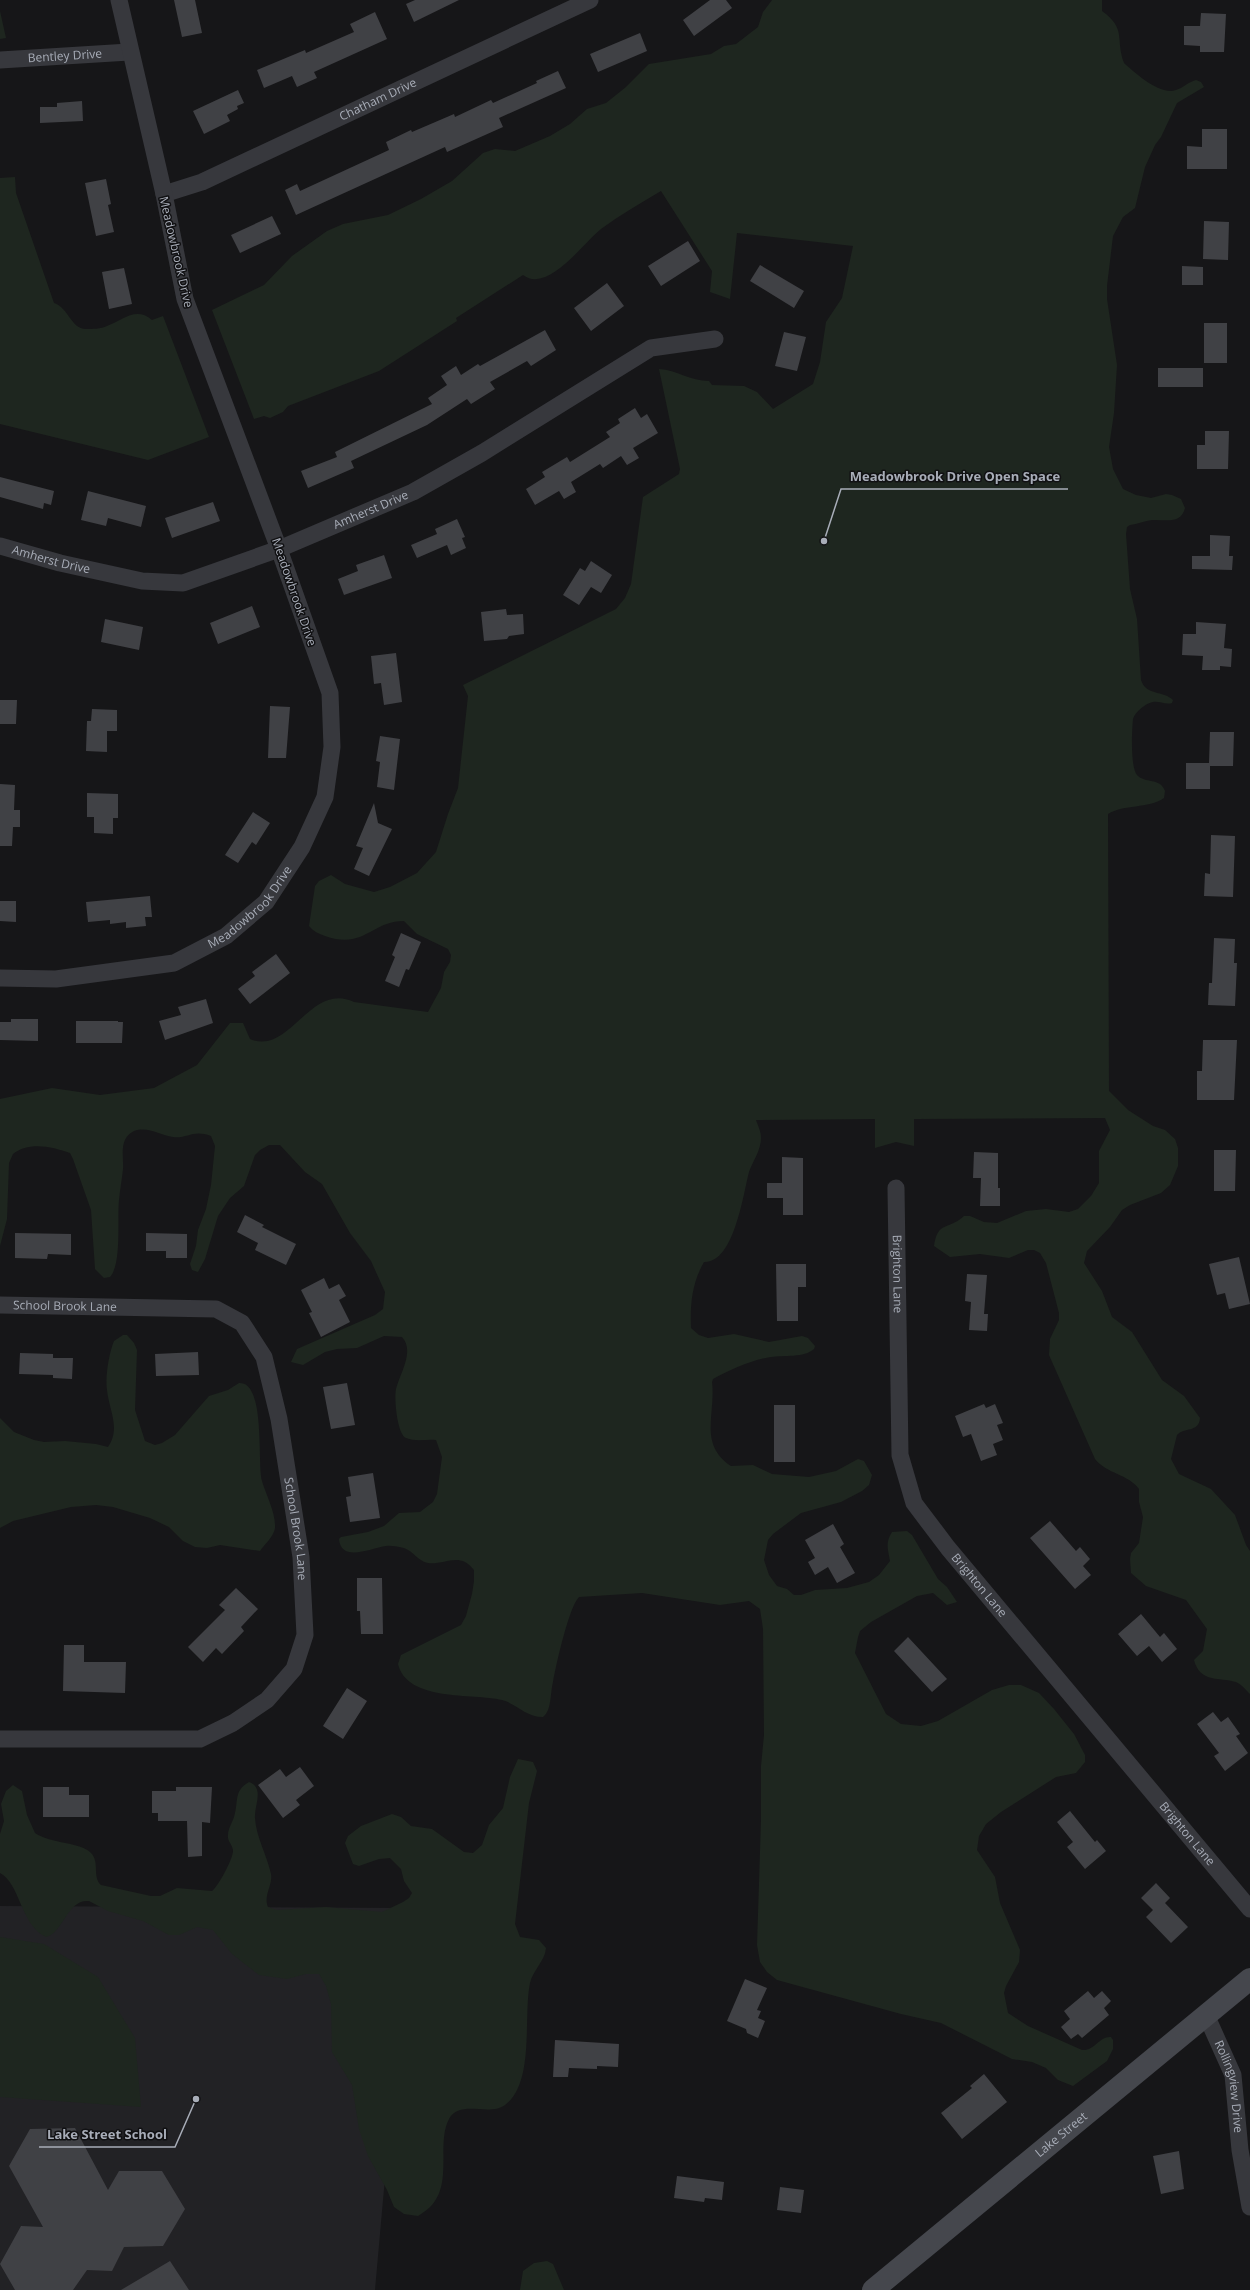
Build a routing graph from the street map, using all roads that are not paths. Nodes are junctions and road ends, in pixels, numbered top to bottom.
1 (119, 0) edge
2 (590, 0) edge
3 (129, 52) junction
4 (0, 60) edge
5 (164, 194) junction
6 (715, 339) dead end
7 (0, 546) edge
8 (279, 548) junction
9 (0, 978) edge
10 (896, 1188) dead end
11 (0, 1305) edge
12 (0, 1739) edge
13 (1250, 1909) edge
14 (1250, 1979) edge
15 (1207, 2017) junction
16 (1250, 2207) edge
17 (873, 2290) edge

1 - 3 street, Meadowbrook Drive
2 - 5 street, Chatham Drive
3 - 4 street, Bentley Drive
3 - 5 street, Meadowbrook Drive
5 - 8 street, Meadowbrook Drive
6 - 8 street, Amherst Drive
7 - 8 street, Amherst Drive
8 - 9 street, Meadowbrook Drive
10 - 13 street, Brighton Lane
11 - 12 street, School Brook Lane
14 - 15 street, Lake Street
15 - 16 street, Rollingview Drive
15 - 17 street, Lake Street

